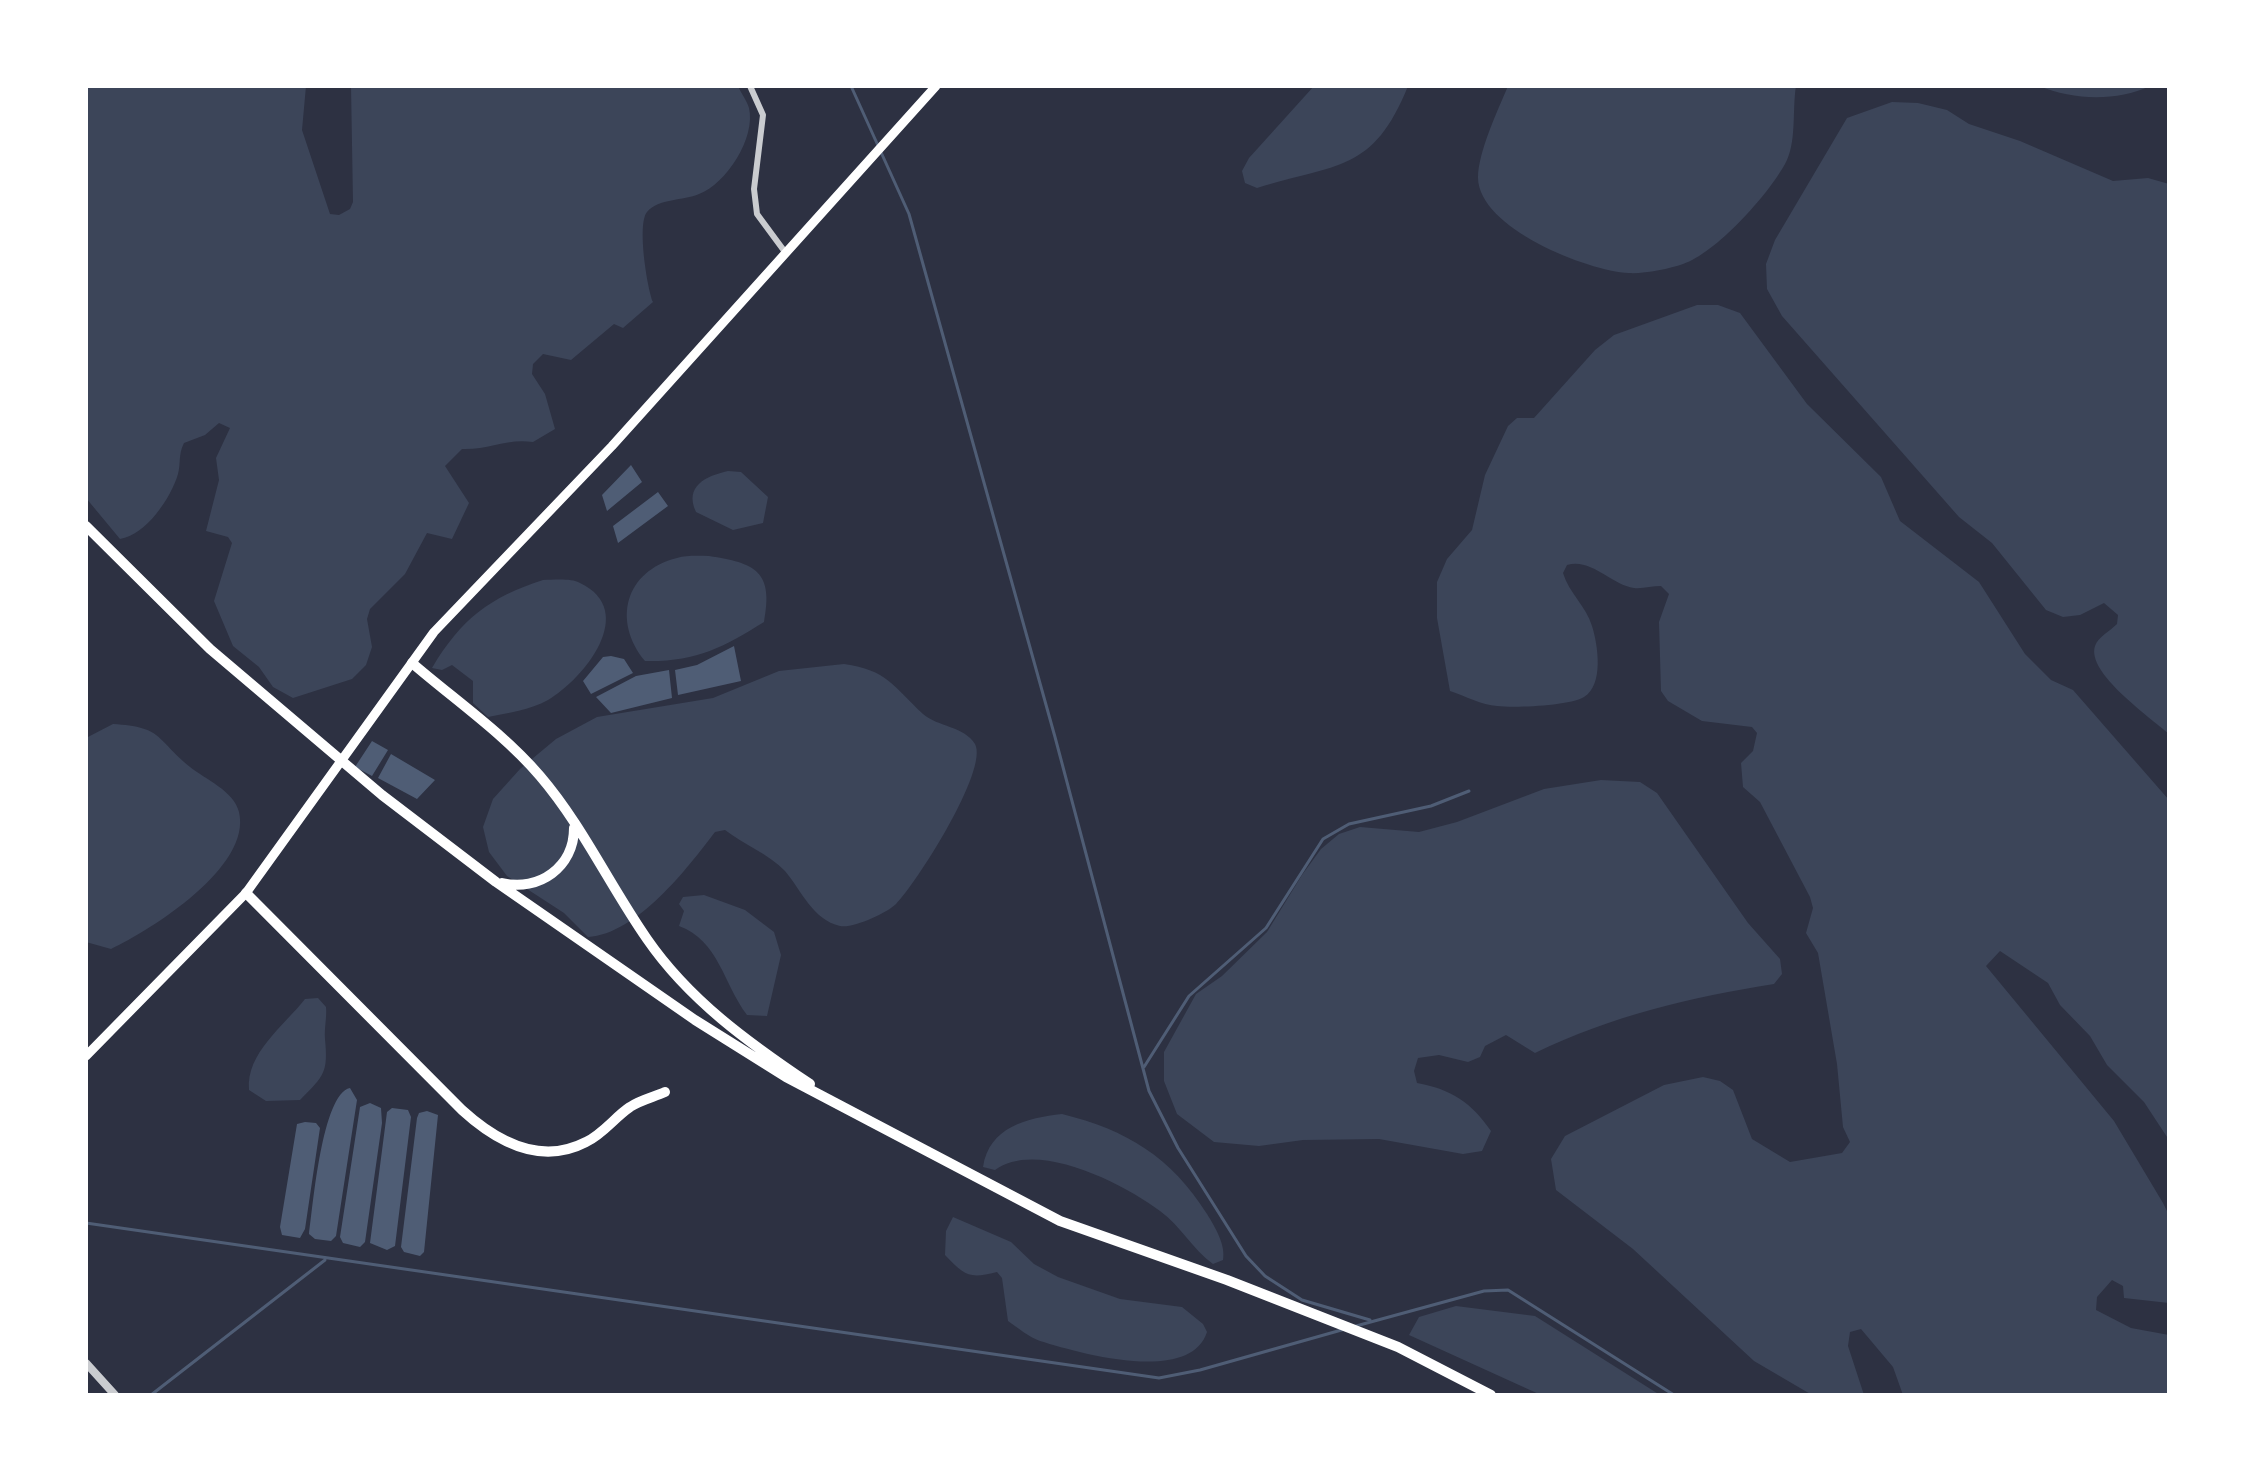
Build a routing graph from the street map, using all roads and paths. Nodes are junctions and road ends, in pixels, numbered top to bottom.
1 (750, 86) edge
2 (936, 86) edge
3 (785, 252) junction
4 (86, 526) edge
5 (412, 663) junction
6 (574, 826) junction
7 (496, 882) junction
8 (246, 893) junction
9 (86, 1056) edge
10 (665, 1092) dead end
11 (860, 1117) junction
12 (86, 1363) edge
13 (115, 1395) edge
14 (1491, 1395) edge

1 - 3 street
2 - 3 main road
3 - 5 main road
4 - 7 highway
5 - 6 highway
5 - 8 main road
6 - 7 highway
6 - 11 highway
7 - 11 highway
8 - 9 main road
8 - 10 highway
11 - 14 highway
12 - 13 street

